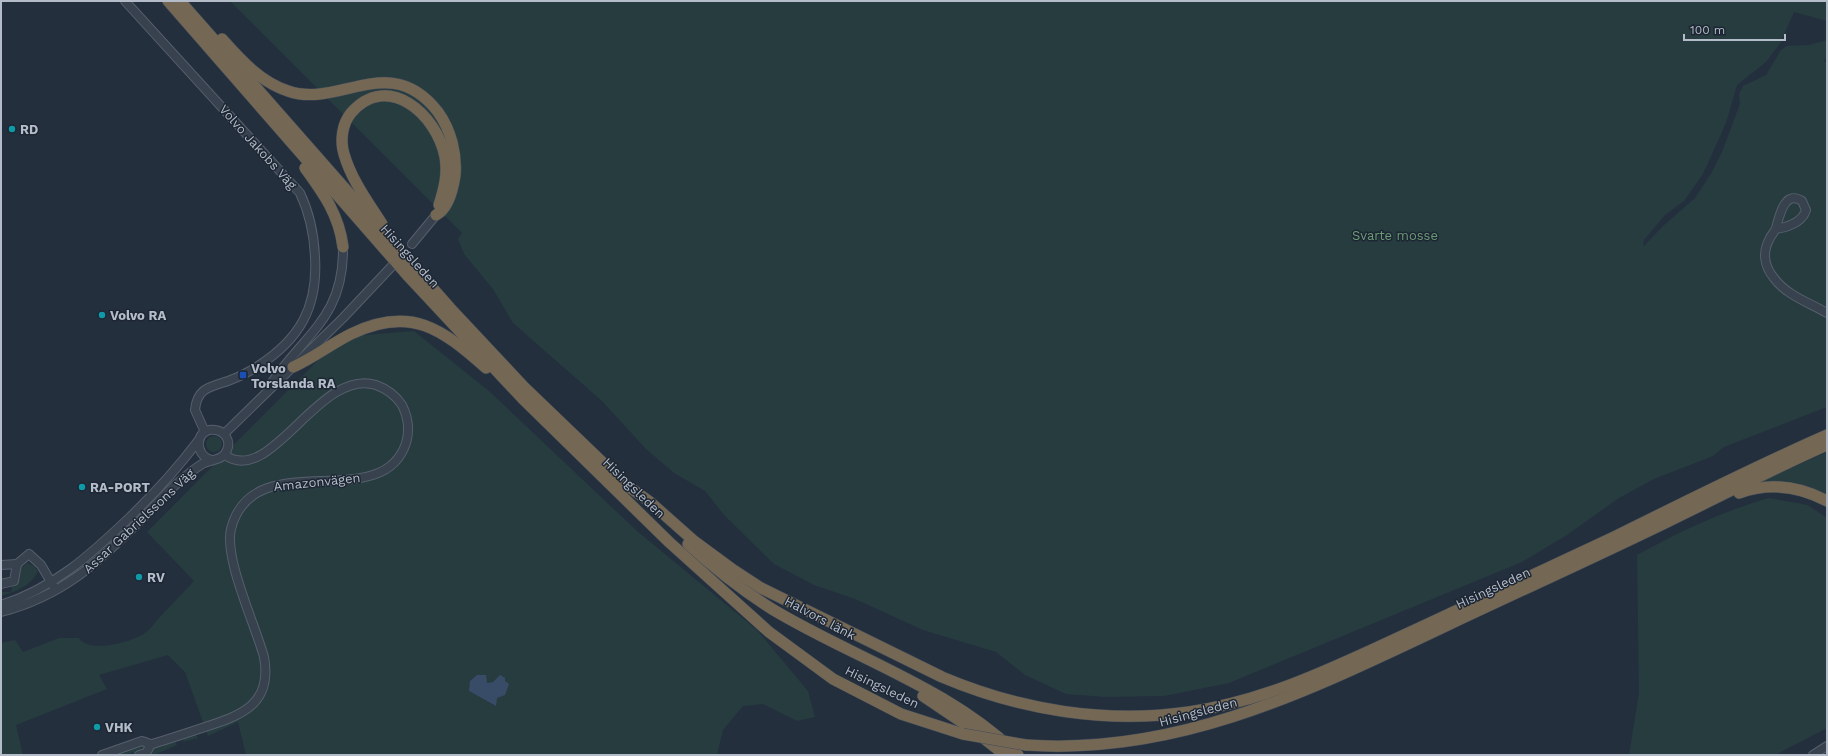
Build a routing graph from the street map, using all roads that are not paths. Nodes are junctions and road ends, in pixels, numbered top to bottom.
1 (125, 1) edge
2 (168, 1) edge
3 (180, 1) edge
4 (273, 120) junction
5 (436, 215) junction
6 (1776, 229) dead end
7 (412, 244) dead end
8 (394, 245) junction
9 (343, 247) joint
10 (393, 265) dead end
11 (1827, 313) edge
12 (293, 367) junction
13 (511, 385) junction
14 (261, 399) junction
15 (1827, 430) edge
16 (205, 432) junction
17 (224, 434) junction
18 (1827, 435) edge
19 (198, 441) junction
20 (1827, 445) edge
21 (225, 455) junction
22 (212, 460) junction
23 (1761, 465) junction
24 (625, 484) junction
25 (1717, 497) junction
26 (1827, 501) edge
27 (669, 542) junction
28 (17, 564) junction
29 (1, 565) edge
30 (52, 582) junction
31 (1, 584) edge
32 (56, 591) junction
33 (1, 605) edge
34 (1, 612) edge
35 (149, 746) junction
36 (1827, 746) edge
37 (102, 755) edge
38 (139, 755) edge
39 (1005, 755) edge
40 (1018, 755) edge
41 (1813, 755) edge

1 - 16 street, Volvo Jakobs Väg
2 - 4 highway, Hisingsleden
3 - 5 highway
3 - 8 highway, Hisingsleden
4 - 9 highway
4 - 13 highway, Hisingsleden
5 - 7 street
5 - 8 highway
6 - 11 street
8 - 24 highway, Hisingsleden
9 - 14 street
10 - 12 street
12 - 13 highway
12 - 14 street
13 - 27 highway, Hisingsleden
14 - 17 street
15 - 23 highway
16 - 17 street
16 - 19 street
17 - 21 street
18 - 23 highway, Hisingsleden
19 - 22 street
19 - 30 street, Assar Gabrielssons Väg
20 - 25 highway, Hisingsleden
21 - 22 street
21 - 35 street, Amazonvägen
22 - 32 street, Assar Gabrielssons Väg
23 - 24 highway, Hisingsleden
24 - 40 highway, Halvors länk
25 - 26 highway
25 - 27 highway, Hisingsleden, bridge
27 - 39 highway, Halvors länk
28 - 29 street
28 - 30 street
28 - 31 street
30 - 32 street
30 - 33 street, Assar Gabrielssons Väg
32 - 34 street, Assar Gabrielssons Väg
35 - 37 street, Amazonvägen
35 - 38 street, Amazonvägen
36 - 41 street

